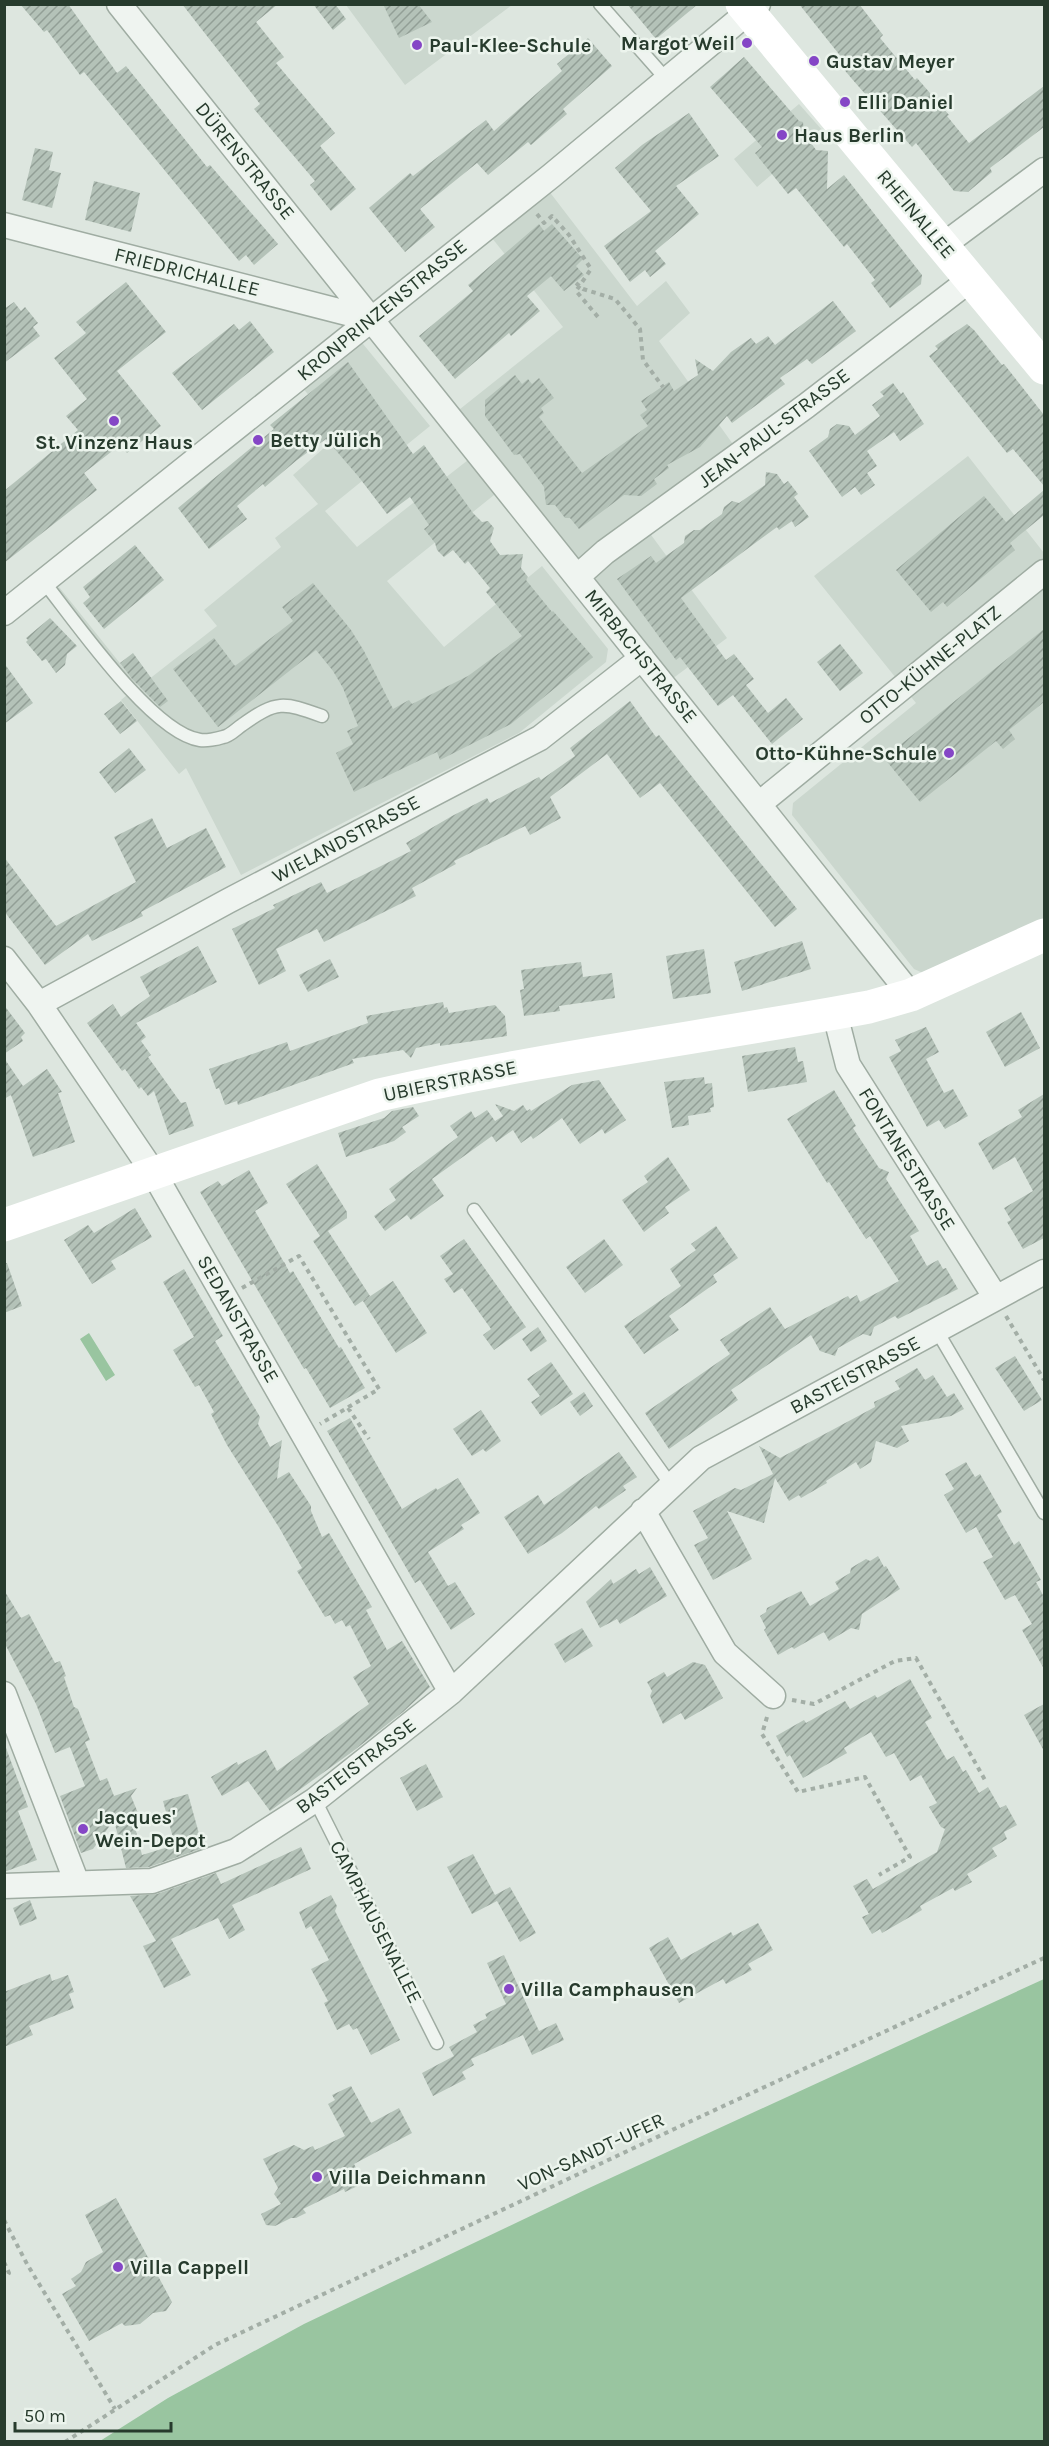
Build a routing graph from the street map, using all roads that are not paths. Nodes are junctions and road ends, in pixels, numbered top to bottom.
1 (119, 4) edge
2 (600, 4) edge
3 (750, 7) edge
4 (667, 80) junction
5 (1044, 170) edge
6 (4, 225) edge
7 (942, 246) junction
8 (971, 279) junction
9 (370, 319) junction
10 (1044, 368) edge
11 (1044, 572) edge
12 (577, 577) junction
13 (44, 582) junction
14 (4, 614) edge
15 (642, 658) junction
16 (322, 716) dead end
17 (759, 804) junction
18 (1044, 935) edge
19 (4, 959) edge
20 (911, 995) junction
21 (39, 1004) junction
22 (835, 1014) junction
23 (153, 1172) junction
24 (474, 1210) dead end
25 (4, 1225) edge
26 (1044, 1272) edge
27 (996, 1299) junction
28 (937, 1331) junction
29 (671, 1485) junction
30 (643, 1511) junction
31 (1044, 1513) edge
32 (451, 1692) junction
33 (4, 1694) edge
34 (773, 1696) road end
35 (315, 1800) junction
36 (77, 1883) junction
37 (4, 1886) edge
38 (437, 2043) dead end

1 - 9 street, DÜRENSTRASSE
2 - 4 lane
3 - 4 street, KRONPRINZENSTRASSE
3 - 7 main road, RHEINALLEE
4 - 9 street, KRONPRINZENSTRASSE
5 - 7 street
6 - 9 street, FRIEDRICHALLEE
7 - 8 main road, RHEINALLEE
8 - 10 main road, RHEINALLEE
8 - 12 street, JEAN-PAUL-STRASSE
9 - 12 street, MIRBACHSTRASSE
9 - 13 street, KRONPRINZENSTRASSE
11 - 17 street, OTTO-KÜHNE-PLATZ
12 - 15 street, MIRBACHSTRASSE
13 - 14 street, KRONPRINZENSTRASSE
13 - 16 lane
15 - 17 street, MIRBACHSTRASSE
15 - 21 street, WIELANDSTRASSE
17 - 20 street, MIRBACHSTRASSE
18 - 20 main road
19 - 21 street, SEDANSTRASSE
20 - 22 main road, UBIERSTRASSE
21 - 23 street, SEDANSTRASSE
22 - 23 main road, UBIERSTRASSE
22 - 27 street, FONTANESTRASSE
23 - 25 main road, UBIERSTRASSE
23 - 32 street, SEDANSTRASSE
24 - 29 lane
26 - 27 street, BASTEISTRASSE
27 - 28 street, BASTEISTRASSE
28 - 29 street, BASTEISTRASSE
28 - 31 lane
29 - 30 street, BASTEISTRASSE
30 - 32 street, BASTEISTRASSE
30 - 34 street
32 - 35 street, BASTEISTRASSE
33 - 36 street
35 - 36 street, BASTEISTRASSE
35 - 38 lane, CAMPHAUSENALLEE
36 - 37 street, BASTEISTRASSE

